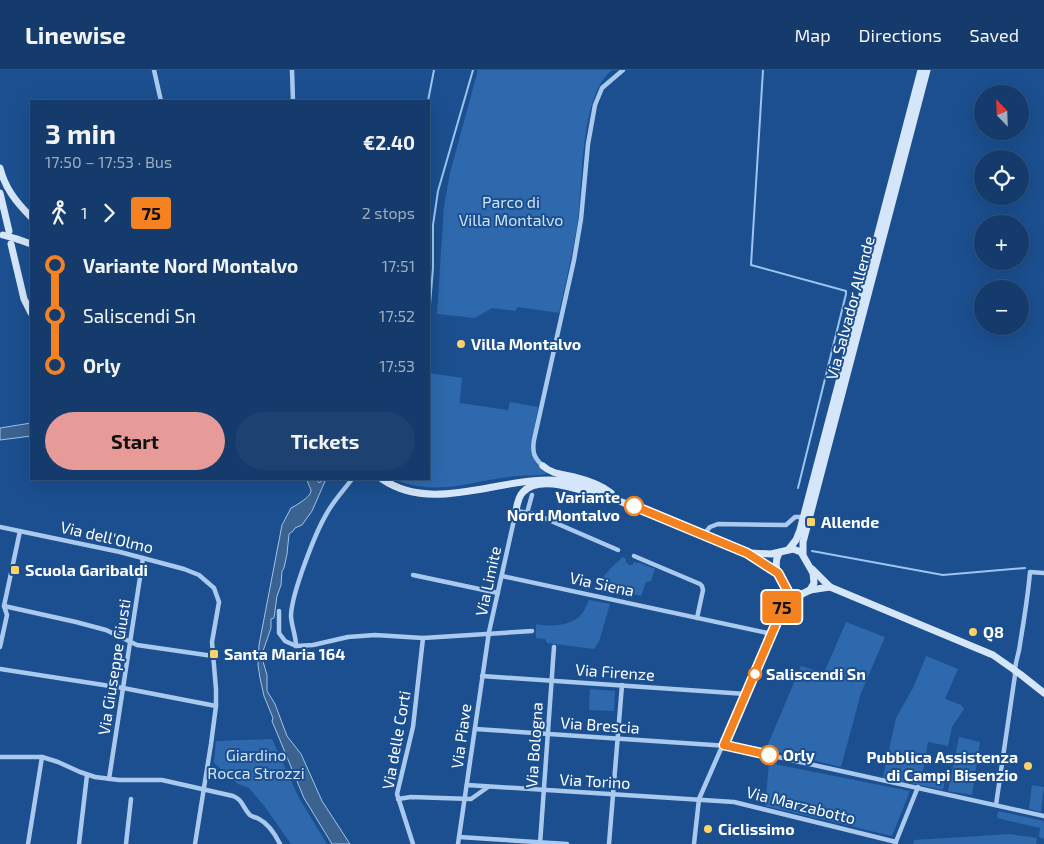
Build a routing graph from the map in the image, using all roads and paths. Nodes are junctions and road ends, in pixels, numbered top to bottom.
1 (154, 70) edge
2 (292, 70) edge
3 (623, 70) edge
4 (921, 70) edge
5 (926, 70) edge
6 (161, 100) edge
7 (293, 100) edge
8 (0, 168) edge
9 (0, 193) edge
10 (30, 216) edge
11 (4, 233) edge
12 (14, 242) junction
13 (30, 244) edge
14 (30, 311) edge
15 (543, 466) joint
16 (351, 480) edge
17 (383, 480) edge
18 (532, 495) dead end
19 (617, 499) junction
20 (516, 511) junction
21 (527, 513) junction
22 (804, 517) junction
23 (0, 527) edge
24 (20, 531) junction
25 (703, 535) junction
26 (789, 549) junction
27 (618, 550) dead end
28 (747, 553) junction
29 (779, 553) junction
30 (803, 554) junction
31 (634, 556) dead end
32 (143, 558) junction
33 (812, 569) junction
34 (778, 573) junction
35 (1044, 573) edge
36 (414, 575) dead end
37 (502, 576) junction
38 (830, 587) junction
39 (787, 590) junction
40 (810, 590) junction
41 (498, 593) junction
42 (798, 596) junction
43 (4, 606) junction
44 (279, 611) dead end
45 (781, 612) junction
46 (697, 618) junction
47 (532, 631) dead end
48 (489, 632) junction
49 (772, 634) junction
50 (423, 638) junction
51 (130, 642) junction
52 (296, 646) junction
53 (0, 647) edge
54 (554, 647) dead end
55 (213, 656) junction
56 (0, 669) edge
57 (1015, 670) junction
58 (482, 676) junction
59 (551, 681) junction
60 (622, 685) junction
61 (123, 688) junction
62 (1044, 693) edge
63 (746, 694) junction
64 (216, 706) junction
65 (475, 728) junction
66 (547, 734) junction
67 (618, 738) junction
68 (724, 745) junction
69 (0, 757) edge
70 (42, 757) junction
71 (87, 775) junction
72 (109, 779) junction
73 (467, 785) junction
74 (488, 786) junction
75 (918, 787) junction
76 (204, 788) junction
77 (543, 790) junction
78 (613, 794) junction
79 (465, 798) junction
80 (131, 799) dead end
81 (398, 799) junction
82 (700, 800) junction
83 (996, 805) junction
84 (1044, 816) edge
85 (459, 837) junction
86 (540, 843) edge
87 (895, 843) edge
88 (28, 844) edge
89 (79, 844) edge
90 (126, 844) edge
91 (196, 844) edge
92 (280, 844) edge
93 (413, 844) edge
94 (458, 844) edge
95 (567, 844) edge
96 (609, 844) edge
97 (694, 844) edge

1 - 6 street
2 - 7 street
3 - 15 street
4 - 22 main road, Via Salvador Allende
5 - 30 main road, Via Salvador Allende
8 - 10 main road
9 - 11 main road
11 - 12 main road, bridge
12 - 13 main road
12 - 14 main road
15 - 19 main road
16 - 52 street
17 - 19 main road
18 - 21 street
19 - 20 main road
19 - 25 main road
20 - 21 street
20 - 37 street, Via Limite
21 - 27 street
22 - 25 street
22 - 26 main road, Via Salvador Allende
23 - 24 street, Via dell'Olmo
24 - 32 street, Via dell'Olmo
24 - 43 street
25 - 28 main road
26 - 29 main road
26 - 30 main road
28 - 29 main road
28 - 34 main road
29 - 34 main road
30 - 33 main road
31 - 46 street, Via Siena
32 - 51 street, Via Giuseppe Giusti
32 - 55 street, Via dell'Olmo
33 - 38 main road
33 - 40 main road
34 - 39 main road
35 - 57 street
36 - 41 street
37 - 41 street, Via Limite
37 - 46 street, Via Siena
38 - 40 main road
38 - 57 main road
39 - 42 main road
39 - 45 street
40 - 42 main road
41 - 48 street, Via Limite
42 - 45 street
43 - 51 street
43 - 53 street
44 - 52 street
45 - 49 street
46 - 49 street, Via Siena
47 - 48 street
48 - 50 street, Via Limite
48 - 58 street, Via Piave
49 - 63 street
50 - 52 street, Via Limite
50 - 81 street, Via delle Corti
51 - 55 street
51 - 61 street, Via Giuseppe Giusti
54 - 59 street, Via Bologna
55 - 64 street
56 - 61 street
57 - 62 main road
57 - 83 street
58 - 59 street, Via Firenze
58 - 65 street, Via Piave
59 - 60 street, Via Firenze
59 - 66 street, Via Bologna
60 - 63 street, Via Firenze
60 - 67 street
61 - 64 street
61 - 72 street, Via Giuseppe Giusti
63 - 68 street
64 - 76 street
65 - 66 street, Via Brescia
65 - 73 street, Via Piave
66 - 67 street, Via Brescia
66 - 77 street, Via Bologna
67 - 68 street, Via Brescia
67 - 78 street
68 - 75 street, Via Brescia
68 - 82 street
69 - 70 street
70 - 71 street
70 - 88 street
71 - 72 street
71 - 89 street
72 - 76 street
73 - 74 street, Via Torino
73 - 79 street, Via Piave
74 - 77 street, Via Torino
74 - 79 street
75 - 83 street, Via Brescia
75 - 87 street
76 - 91 street
76 - 92 street
77 - 78 street, Via Torino
77 - 86 street, Via Bologna
78 - 82 street, Via Torino
78 - 96 street
79 - 81 street
79 - 85 street, Via Piave
80 - 90 street
81 - 93 street, Via delle Corti
82 - 87 street, Via Marzabotto
82 - 97 street
83 - 84 street, Via Brescia
85 - 86 street
85 - 94 street, Via Piave
86 - 95 street

